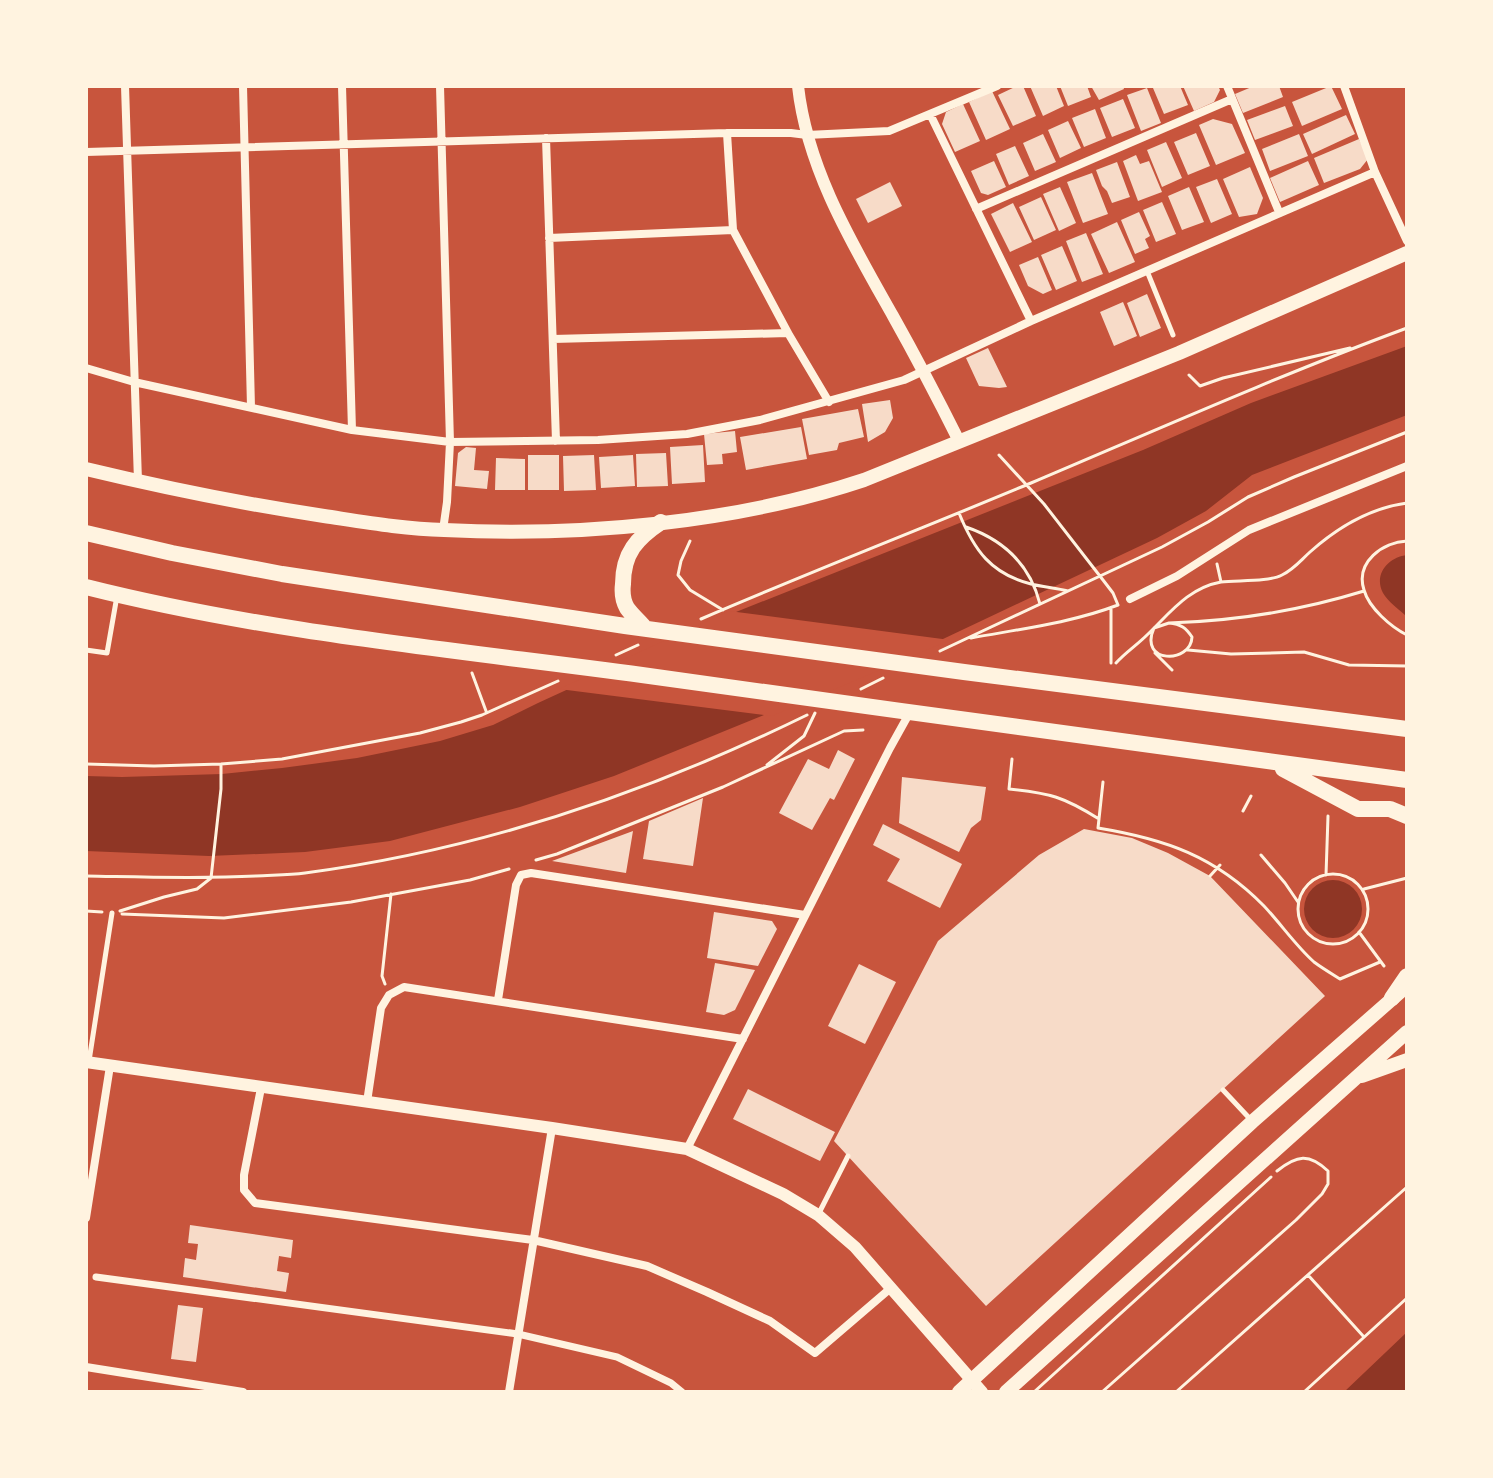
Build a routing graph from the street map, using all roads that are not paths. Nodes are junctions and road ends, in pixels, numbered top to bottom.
1 (125, 86) edge
2 (243, 86) edge
3 (342, 86) edge
4 (440, 86) edge
5 (798, 86) edge
6 (997, 86) edge
7 (1227, 86) edge
8 (1344, 86) edge
9 (1232, 99) junction
10 (930, 114) junction
11 (727, 133) junction
12 (807, 135) junction
13 (546, 138) junction
14 (442, 142) junction
15 (344, 144) junction
16 (244, 147) junction
17 (127, 150) junction
18 (86, 152) edge
19 (1375, 172) junction
20 (976, 209) junction
21 (1279, 212) junction
22 (733, 230) junction
23 (549, 238) junction
24 (1407, 241) edge
25 (1407, 253) edge
26 (1146, 270) junction
27 (1031, 321) junction
28 (788, 333) junction
29 (1173, 335) dead end
30 (553, 339) junction
31 (86, 368) edge
32 (923, 370) junction
33 (134, 382) junction
34 (829, 402) junction
35 (251, 407) junction
36 (352, 430) junction
37 (556, 441) junction
38 (959, 441) junction
39 (450, 442) junction
40 (1407, 466) edge
41 (86, 469) edge
42 (138, 481) junction
43 (661, 522) junction
44 (443, 530) junction
45 (86, 533) edge
46 (86, 587) edge
47 (117, 595) junction
48 (1130, 599) dead end
49 (639, 629) junction
50 (86, 650) edge
51 (910, 712) junction
52 (1407, 729) edge
53 (1271, 762) junction
54 (1407, 780) edge
55 (1407, 816) edge
56 (112, 913) road end
57 (805, 915) junction
58 (1407, 976) edge
59 (1407, 987) edge
60 (1392, 998) junction
61 (498, 1000) junction
62 (1407, 1032) edge
63 (743, 1039) junction
64 (1407, 1060) edge
65 (87, 1062) edge
66 (110, 1066) junction
67 (1354, 1079) junction
68 (261, 1088) junction
69 (1223, 1090) dead end
70 (367, 1102) junction
71 (1252, 1122) junction
72 (552, 1128) junction
73 (687, 1149) junction
74 (848, 1156) dead end
75 (818, 1215) junction
76 (86, 1218) edge
77 (533, 1240) junction
78 (96, 1277) dead end
79 (892, 1287) junction
80 (518, 1334) junction
81 (86, 1367) edge
82 (977, 1386) edge
83 (237, 1392) edge
84 (509, 1392) edge
85 (682, 1392) edge
86 (959, 1392) edge
87 (1006, 1392) edge

1 - 17 street
2 - 16 street
3 - 15 street
4 - 14 street
5 - 12 street
6 - 10 street
7 - 9 street
8 - 19 street
9 - 20 street
9 - 21 street
10 - 12 street
10 - 20 street
11 - 12 street
11 - 13 street
11 - 22 street
12 - 32 street
13 - 14 street
13 - 23 street
14 - 15 street
14 - 39 street
15 - 16 street
15 - 36 street
16 - 17 street
16 - 35 street
17 - 18 street
17 - 33 street
19 - 21 street
19 - 24 street
20 - 27 street
21 - 26 street
22 - 23 street
22 - 28 street
23 - 30 street
25 - 38 main road
26 - 27 street
26 - 29 lane
27 - 32 street
28 - 30 street
28 - 34 street
30 - 37 street
31 - 33 street
32 - 34 street
32 - 38 street
33 - 35 street
33 - 42 street
34 - 37 street
35 - 36 street
36 - 39 street
37 - 39 street
38 - 43 main road
39 - 44 street
40 - 48 street
41 - 42 main road
42 - 44 main road
43 - 44 main road
43 - 49 main road
45 - 49 main road
46 - 47 main road
47 - 50 lane
47 - 51 main road
49 - 52 main road
51 - 53 main road
51 - 57 street
53 - 54 main road
53 - 55 main road
56 - 65 lane
57 - 61 street
57 - 63 street
58 - 60 main road
59 - 60 main road
60 - 71 main road
61 - 63 street
61 - 70 street
62 - 67 main road
63 - 73 street
64 - 67 main road
65 - 66 street
66 - 68 street
66 - 76 street
67 - 87 main road
68 - 70 street
68 - 77 street
69 - 71 lane
70 - 72 street
71 - 82 main road
72 - 73 street
72 - 77 street
73 - 75 street
74 - 75 lane
75 - 79 street
77 - 79 street
77 - 80 street
78 - 80 street
79 - 82 street
80 - 84 street
80 - 85 street
81 - 83 street
82 - 86 main road

